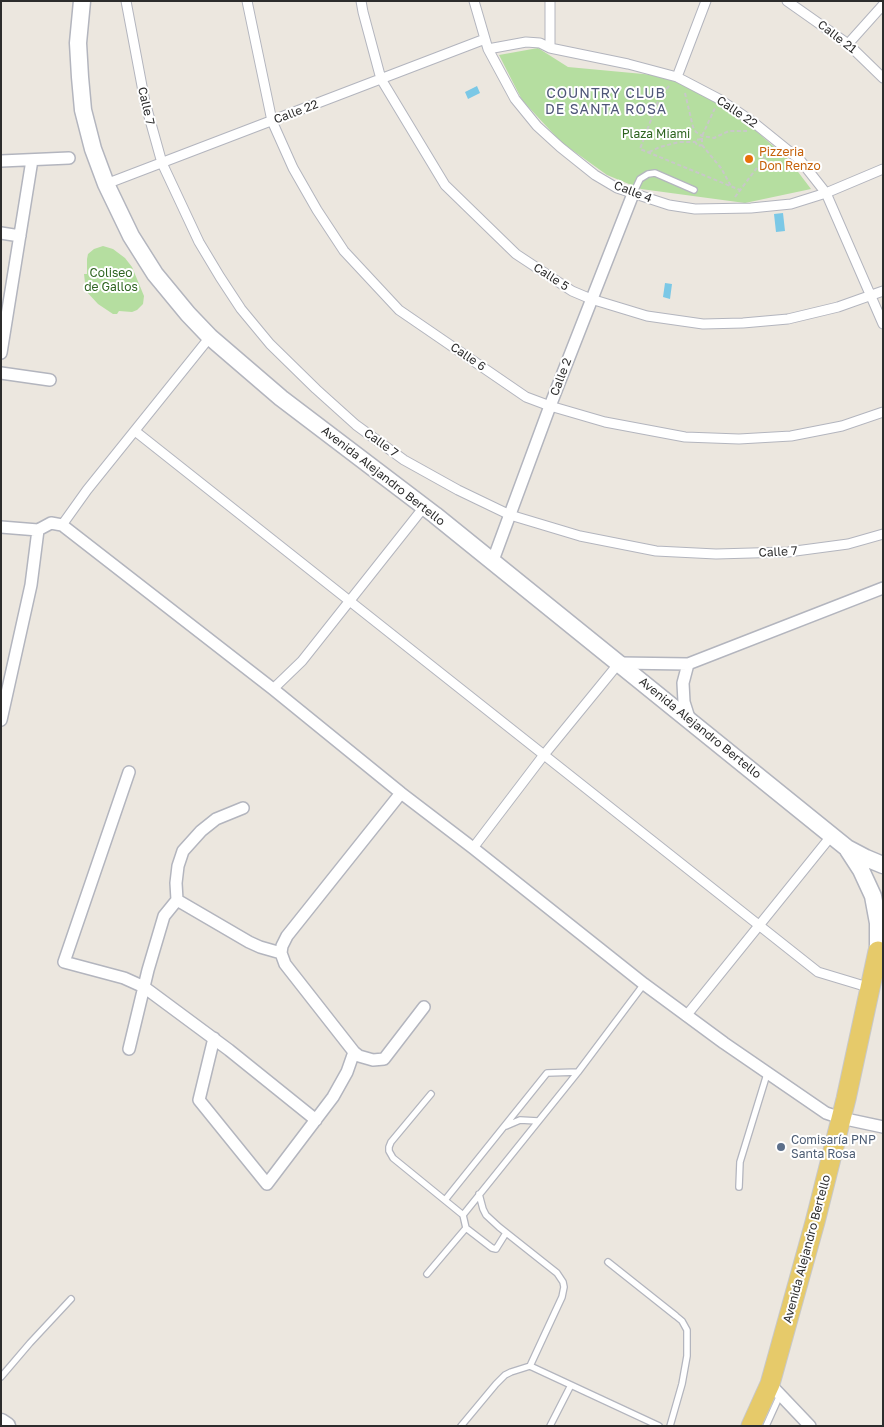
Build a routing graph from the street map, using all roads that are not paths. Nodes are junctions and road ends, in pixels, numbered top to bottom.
1 (82, 1) edge
2 (126, 1) edge
3 (246, 1) edge
4 (361, 1) edge
5 (474, 1) edge
6 (550, 1) edge
7 (706, 1) edge
8 (787, 1) edge
9 (883, 5) edge
10 (485, 39) junction
11 (848, 44) junction
12 (550, 48) junction
13 (488, 49) junction
14 (677, 77) junction
15 (883, 78) edge
16 (382, 79) junction
17 (272, 121) junction
18 (69, 158) dead end
19 (32, 160) junction
20 (1, 161) edge
21 (162, 163) junction
22 (883, 169) edge
23 (106, 184) junction
24 (694, 190) dead end
25 (826, 193) junction
26 (633, 194) junction
27 (1, 232) edge
28 (20, 236) junction
29 (883, 291) edge
30 (6, 296) edge
31 (872, 296) junction
32 (591, 299) junction
33 (883, 324) edge
34 (210, 337) junction
35 (1, 353) edge
36 (1, 373) edge
37 (50, 380) dead end
38 (550, 406) junction
39 (883, 412) edge
40 (135, 431) junction
41 (424, 507) junction
42 (510, 514) junction
43 (62, 525) junction
44 (1, 526) edge
45 (38, 530) junction
46 (883, 534) edge
47 (492, 563) junction
48 (883, 588) edge
49 (350, 600) junction
50 (619, 663) junction
51 (688, 664) junction
52 (273, 690) junction
53 (4, 700) edge
54 (1, 720) edge
55 (690, 721) junction
56 (544, 756) junction
57 (129, 772) dead end
58 (401, 793) junction
59 (243, 808) dead end
60 (832, 835) junction
61 (473, 848) junction
62 (847, 848) junction
63 (883, 865) edge
64 (177, 900) junction
65 (759, 926) junction
66 (880, 946) edge
67 (281, 953) junction
68 (644, 984) junction
69 (144, 987) junction
70 (871, 988) junction
71 (424, 1007) dead end
72 (686, 1016) junction
73 (214, 1038) junction
74 (129, 1049) dead end
75 (354, 1052) junction
76 (578, 1072) junction
77 (767, 1074) junction
78 (431, 1094) dead end
79 (841, 1118) junction
80 (316, 1120) junction
81 (538, 1121) junction
82 (503, 1127) junction
83 (883, 1127) edge
84 (739, 1187) dead end
85 (480, 1194) junction
86 (444, 1200) junction
87 (463, 1214) junction
88 (466, 1228) junction
89 (506, 1233) junction
90 (608, 1262) dead end
91 (426, 1274) dead end
92 (71, 1299) dead end
93 (530, 1366) junction
94 (1, 1377) edge
95 (570, 1385) junction
96 (775, 1390) junction
97 (1, 1422) edge
98 (7, 1426) edge
99 (461, 1426) edge
100 (550, 1426) edge
101 (659, 1426) edge
102 (670, 1426) edge
103 (751, 1426) edge
104 (766, 1426) edge
105 (810, 1426) edge

1 - 23 main road, Avenida Alejandro Bertello
2 - 21 street, Calle 7
3 - 17 street, Calle 6
4 - 16 street, Calle 5
5 - 10 street, Calle 4
6 - 12 street
7 - 14 street
8 - 11 street, Calle 21
9 - 11 street
10 - 13 street, Calle 4
10 - 16 street, Calle 22
11 - 15 street, Calle 21
12 - 13 street, Calle 22
12 - 14 street, Calle 22
13 - 26 street, Calle 4
14 - 25 street, Calle 22
16 - 17 street, Calle 22
16 - 32 street, Calle 5
17 - 21 street, Calle 22
17 - 38 street, Calle 6
18 - 19 street
19 - 20 street
19 - 28 street
21 - 23 street, Calle 22
21 - 42 street, Calle 7
22 - 25 street, Calle 4
23 - 34 main road, Avenida Alejandro Bertello
24 - 26 lane
25 - 26 street, Calle 4
25 - 31 street, Calle 22
26 - 32 street, Calle 2
27 - 28 street
28 - 30 street
29 - 31 street, Calle 5
30 - 35 street
31 - 32 street, Calle 5
31 - 33 street, Calle 22
32 - 38 street, Calle 2
34 - 40 street
34 - 41 main road, Avenida Alejandro Bertello
36 - 37 street
38 - 39 street, Calle 6
38 - 42 street, Calle 2
40 - 43 street
40 - 49 street
41 - 47 main road, Avenida Alejandro Bertello
41 - 49 street
42 - 46 street, Calle 7
42 - 47 street, Calle 2
43 - 45 street
43 - 52 street
44 - 45 street
45 - 53 street
47 - 50 main road, Avenida Alejandro Bertello
48 - 51 street
49 - 52 street
49 - 56 street
50 - 51 street
50 - 55 main road, Avenida Alejandro Bertello
50 - 56 street
51 - 55 street
52 - 58 street
53 - 54 street
55 - 60 main road, Avenida Alejandro Bertello
56 - 61 street
56 - 65 street
57 - 69 street
58 - 61 street
58 - 67 street
59 - 64 street
60 - 62 main road, Avenida Alejandro Bertello
60 - 65 street
61 - 68 street
62 - 63 main road, Avenida Alejandro Bertello
62 - 66 main road, Avenida Alejandro Bertello
64 - 67 street
64 - 69 street
65 - 70 street
65 - 72 street
66 - 70 main road, Avenida Alejandro Bertello
67 - 75 street
68 - 72 street
68 - 76 lane
69 - 73 street
69 - 74 street
70 - 79 main road, Avenida Alejandro Bertello
71 - 75 street
72 - 77 street
73 - 80 street
73 - 80 street
75 - 80 street
76 - 81 lane
76 - 82 lane
77 - 79 street
77 - 84 lane
78 - 86 lane
79 - 83 street
79 - 96 main road, Avenida Alejandro Bertello
81 - 82 lane
81 - 85 lane
82 - 86 lane
85 - 87 lane
85 - 89 lane
86 - 87 lane
87 - 88 lane
88 - 89 lane
88 - 91 lane
89 - 93 lane
90 - 102 lane
92 - 94 lane
93 - 95 lane
93 - 99 lane
95 - 100 lane
95 - 101 lane
96 - 103 main road, Avenida Alejandro Bertello
96 - 104 lane
96 - 105 street
97 - 98 main road

